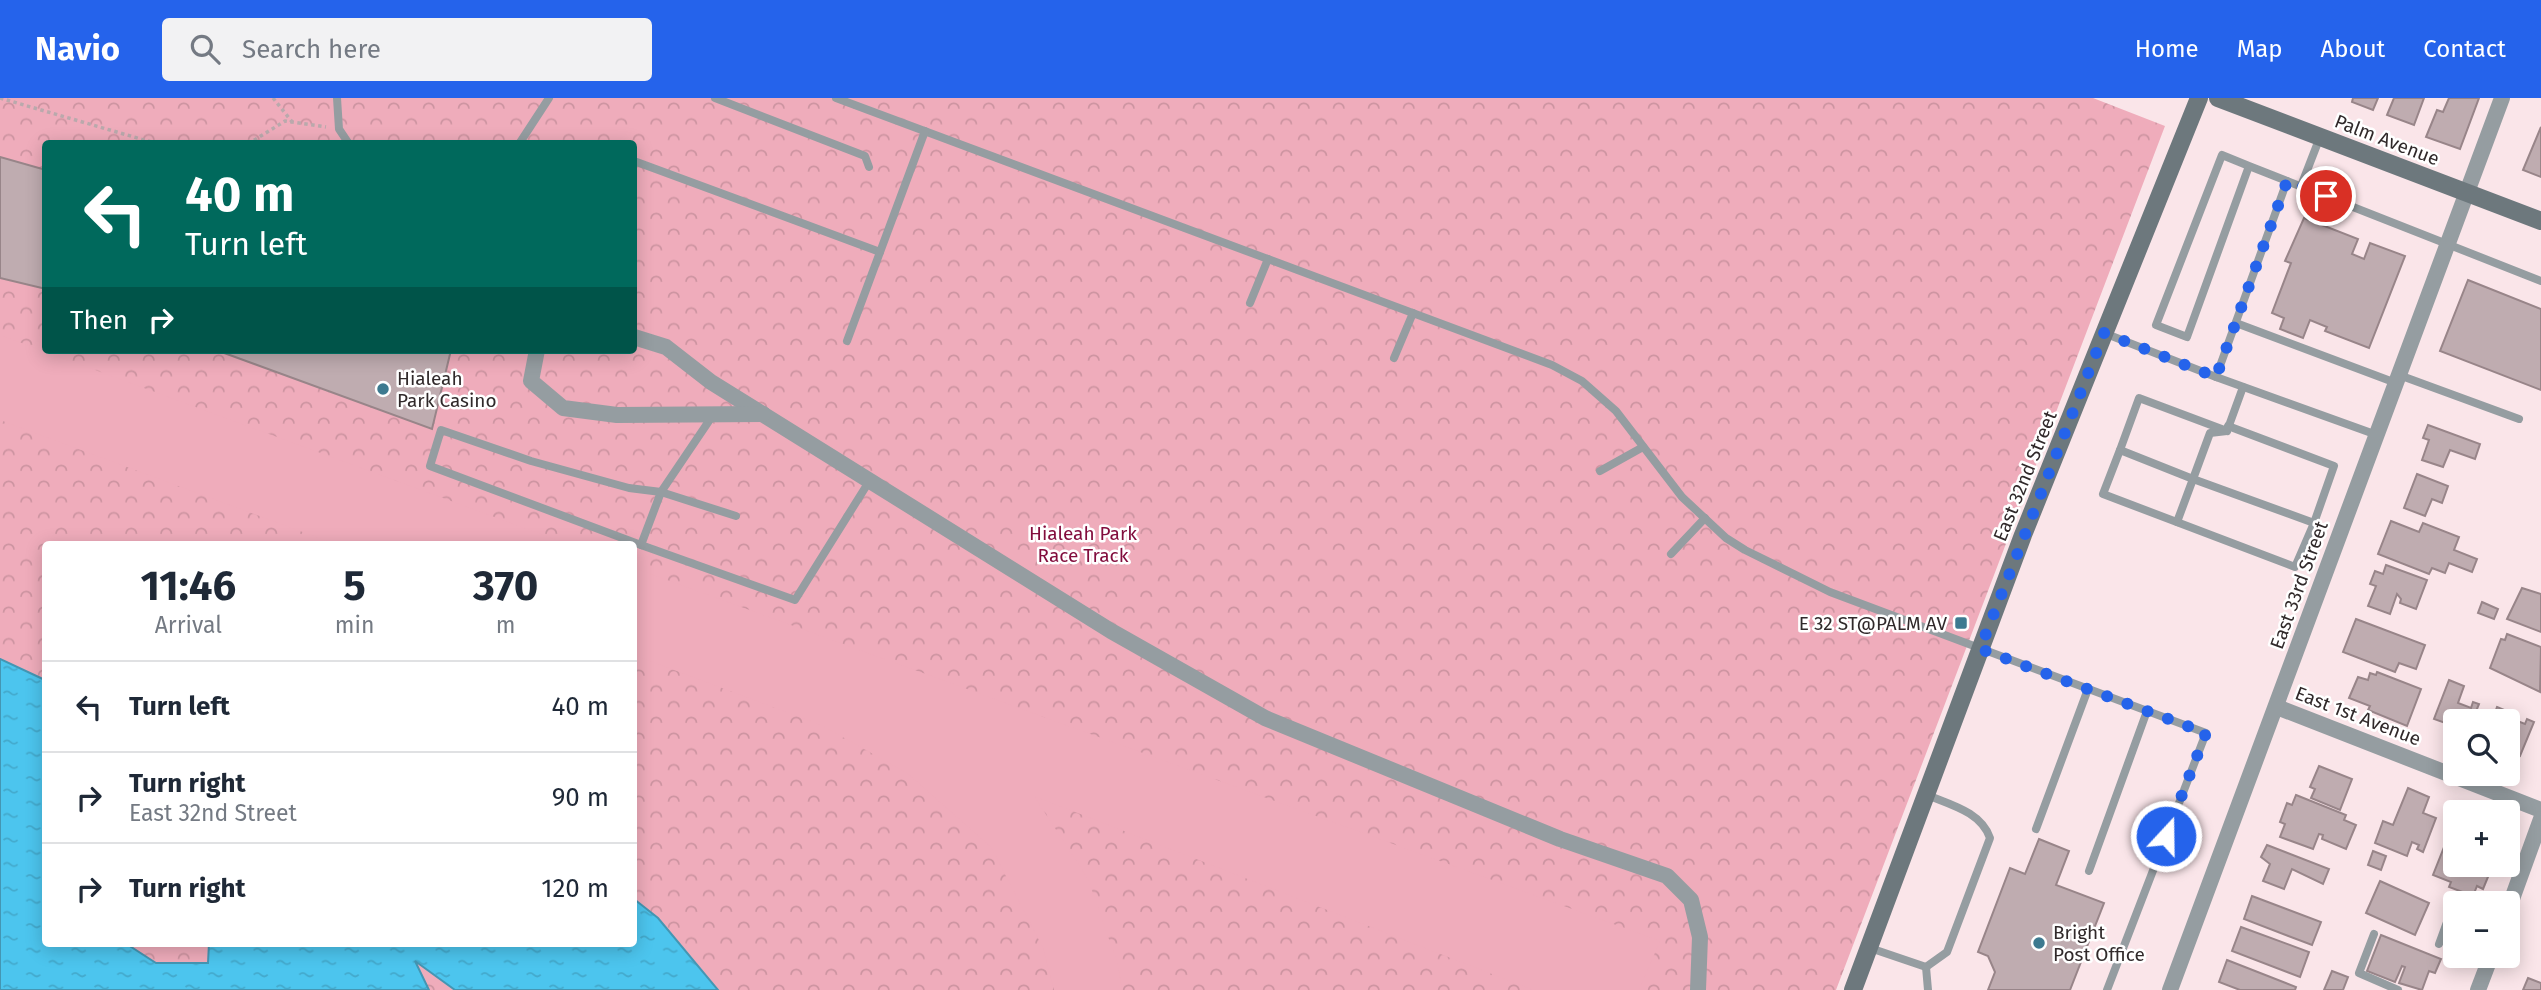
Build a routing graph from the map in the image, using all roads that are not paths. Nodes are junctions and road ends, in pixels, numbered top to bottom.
1 (337, 98) edge
2 (549, 98) edge
3 (715, 98) edge
4 (836, 98) edge
5 (2199, 98) edge
6 (2218, 98) edge
7 (2502, 98) edge
8 (338, 129) junction
9 (925, 131) junction
10 (2320, 137) junction
11 (340, 140) edge
12 (346, 140) edge
13 (522, 140) edge
14 (637, 161) edge
15 (2249, 166) junction
16 (870, 167) dead end
17 (2287, 181) junction
18 (2301, 187) junction
19 (2466, 193) junction
20 (2541, 221) edge
21 (2447, 244) junction
22 (880, 252) junction
23 (1268, 259) junction
24 (2541, 281) edge
25 (1250, 303) dead end
26 (1413, 313) junction
27 (2236, 323) junction
28 (2104, 333) junction
29 (637, 338) edge
30 (848, 341) dead end
31 (536, 354) edge
32 (1394, 358) dead end
33 (2216, 377) junction
34 (2397, 379) junction
35 (2243, 387) junction
36 (763, 414) junction
37 (713, 415) junction
38 (2519, 419) dead end
39 (2227, 428) junction
40 (2377, 435) junction
41 (1643, 447) junction
42 (2120, 450) junction
43 (1600, 471) dead end
44 (2193, 479) junction
45 (870, 480) junction
46 (661, 492) junction
47 (736, 516) dead end
48 (1705, 518) junction
49 (2177, 522) junction
50 (2314, 523) junction
51 (630, 541) edge
52 (637, 544) edge
53 (641, 545) junction
54 (1671, 554) dead end
55 (1980, 649) junction
56 (2088, 689) junction
57 (2277, 707) junction
58 (2147, 711) junction
59 (1926, 794) junction
60 (2541, 810) edge
61 (2541, 819) edge
62 (2036, 829) dead end
63 (2089, 871) dead end
64 (2515, 891) edge
65 (2443, 933) edge
66 (2374, 934) dead end
67 (2439, 944) dead end
68 (1868, 947) junction
69 (1926, 967) junction
70 (2486, 968) edge
71 (1698, 990) edge
72 (1853, 990) edge
73 (1928, 990) edge
74 (2107, 990) edge
75 (2170, 990) edge
76 (2398, 990) edge
77 (2478, 990) edge

1 - 8 lane
2 - 13 lane
3 - 16 lane
4 - 9 lane
5 - 28 street, East 32nd Street
6 - 10 street, Palm Avenue
7 - 19 street, East 33rd Street
8 - 11 lane
8 - 12 lane
9 - 22 lane
9 - 23 lane
10 - 18 lane
10 - 19 street, Palm Avenue
14 - 22 lane
15 - 15 lane
15 - 17 lane
17 - 18 lane
17 - 27 lane
18 - 21 lane
19 - 20 street, Palm Avenue
19 - 21 street, East 33rd Street
21 - 24 lane
21 - 34 street, East 33rd Street
22 - 30 lane
23 - 25 lane
23 - 26 lane
26 - 32 lane
26 - 41 lane
27 - 33 lane
27 - 34 lane
28 - 33 lane
28 - 55 street, East 32nd Street
29 - 36 street
31 - 37 street
33 - 35 lane
34 - 38 lane
34 - 40 street, East 33rd Street
35 - 39 lane
35 - 40 lane
36 - 37 street
36 - 45 street
37 - 46 lane
39 - 42 lane
39 - 44 lane
39 - 50 lane
40 - 57 street, East 33rd Street
41 - 43 lane
41 - 48 lane
42 - 44 lane
42 - 49 lane
44 - 49 lane
44 - 50 lane
45 - 53 lane
45 - 71 street
46 - 47 lane
46 - 51 lane
46 - 53 lane
48 - 54 lane
48 - 55 lane
49 - 50 lane
52 - 53 lane
55 - 56 lane
55 - 59 street, East 32nd Street
56 - 58 lane
56 - 62 lane
57 - 60 street, East 1st Avenue
57 - 75 street, East 33rd Street
58 - 63 lane
58 - 74 lane
59 - 68 street, East 32nd Street
59 - 69 lane
61 - 64 street
65 - 67 lane
66 - 76 lane
68 - 69 lane
68 - 72 street, East 32nd Street
69 - 73 lane
70 - 77 street

